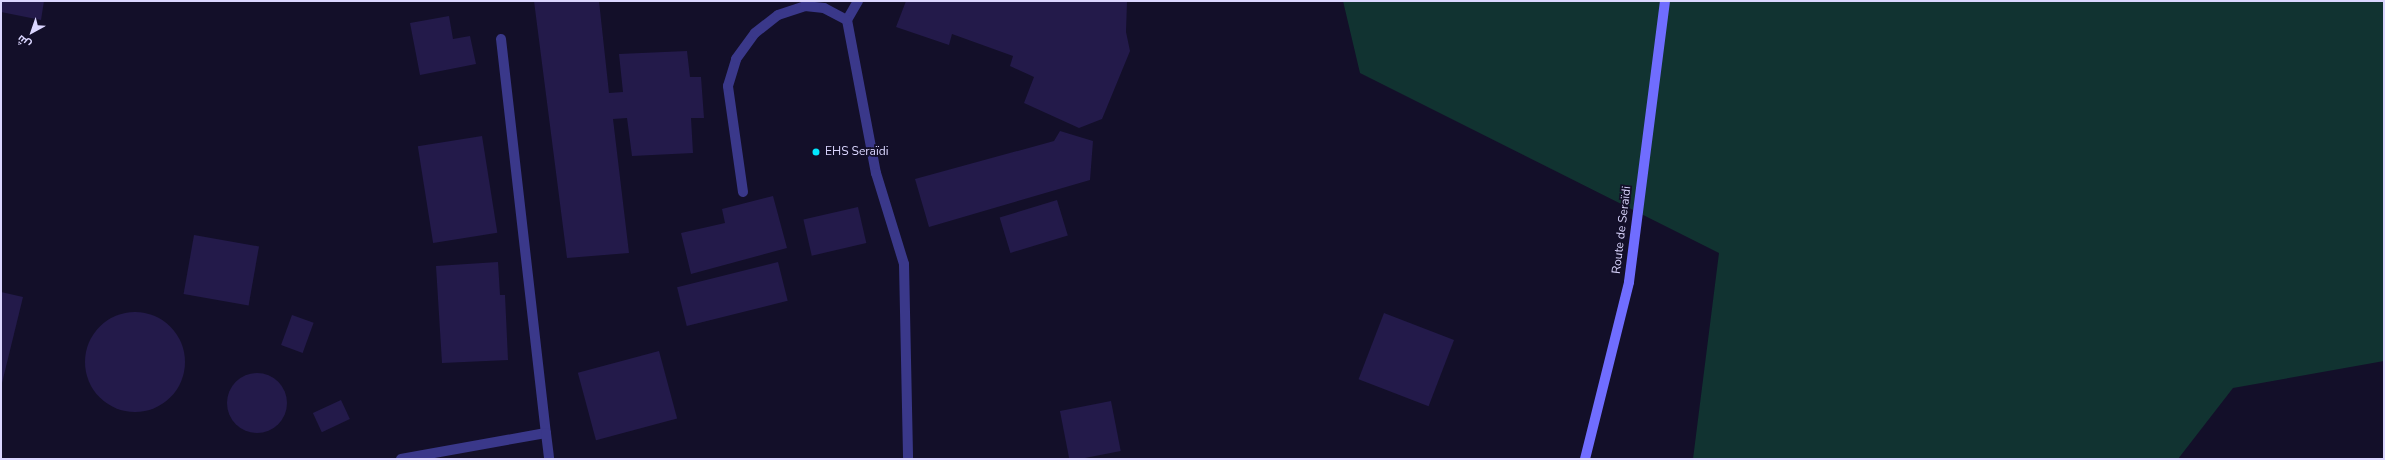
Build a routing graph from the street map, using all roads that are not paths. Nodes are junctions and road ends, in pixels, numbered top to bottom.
1 (858, 1) edge
2 (1665, 1) edge
3 (847, 20) junction
4 (501, 39) dead end
5 (743, 192) dead end
6 (546, 433) junction
7 (401, 459) edge
8 (550, 459) edge
9 (908, 459) edge
10 (1585, 459) edge

1 - 3 street
2 - 10 main road, Route de Seraïdi
3 - 5 street
3 - 9 street
4 - 6 street
6 - 7 street
6 - 8 street

